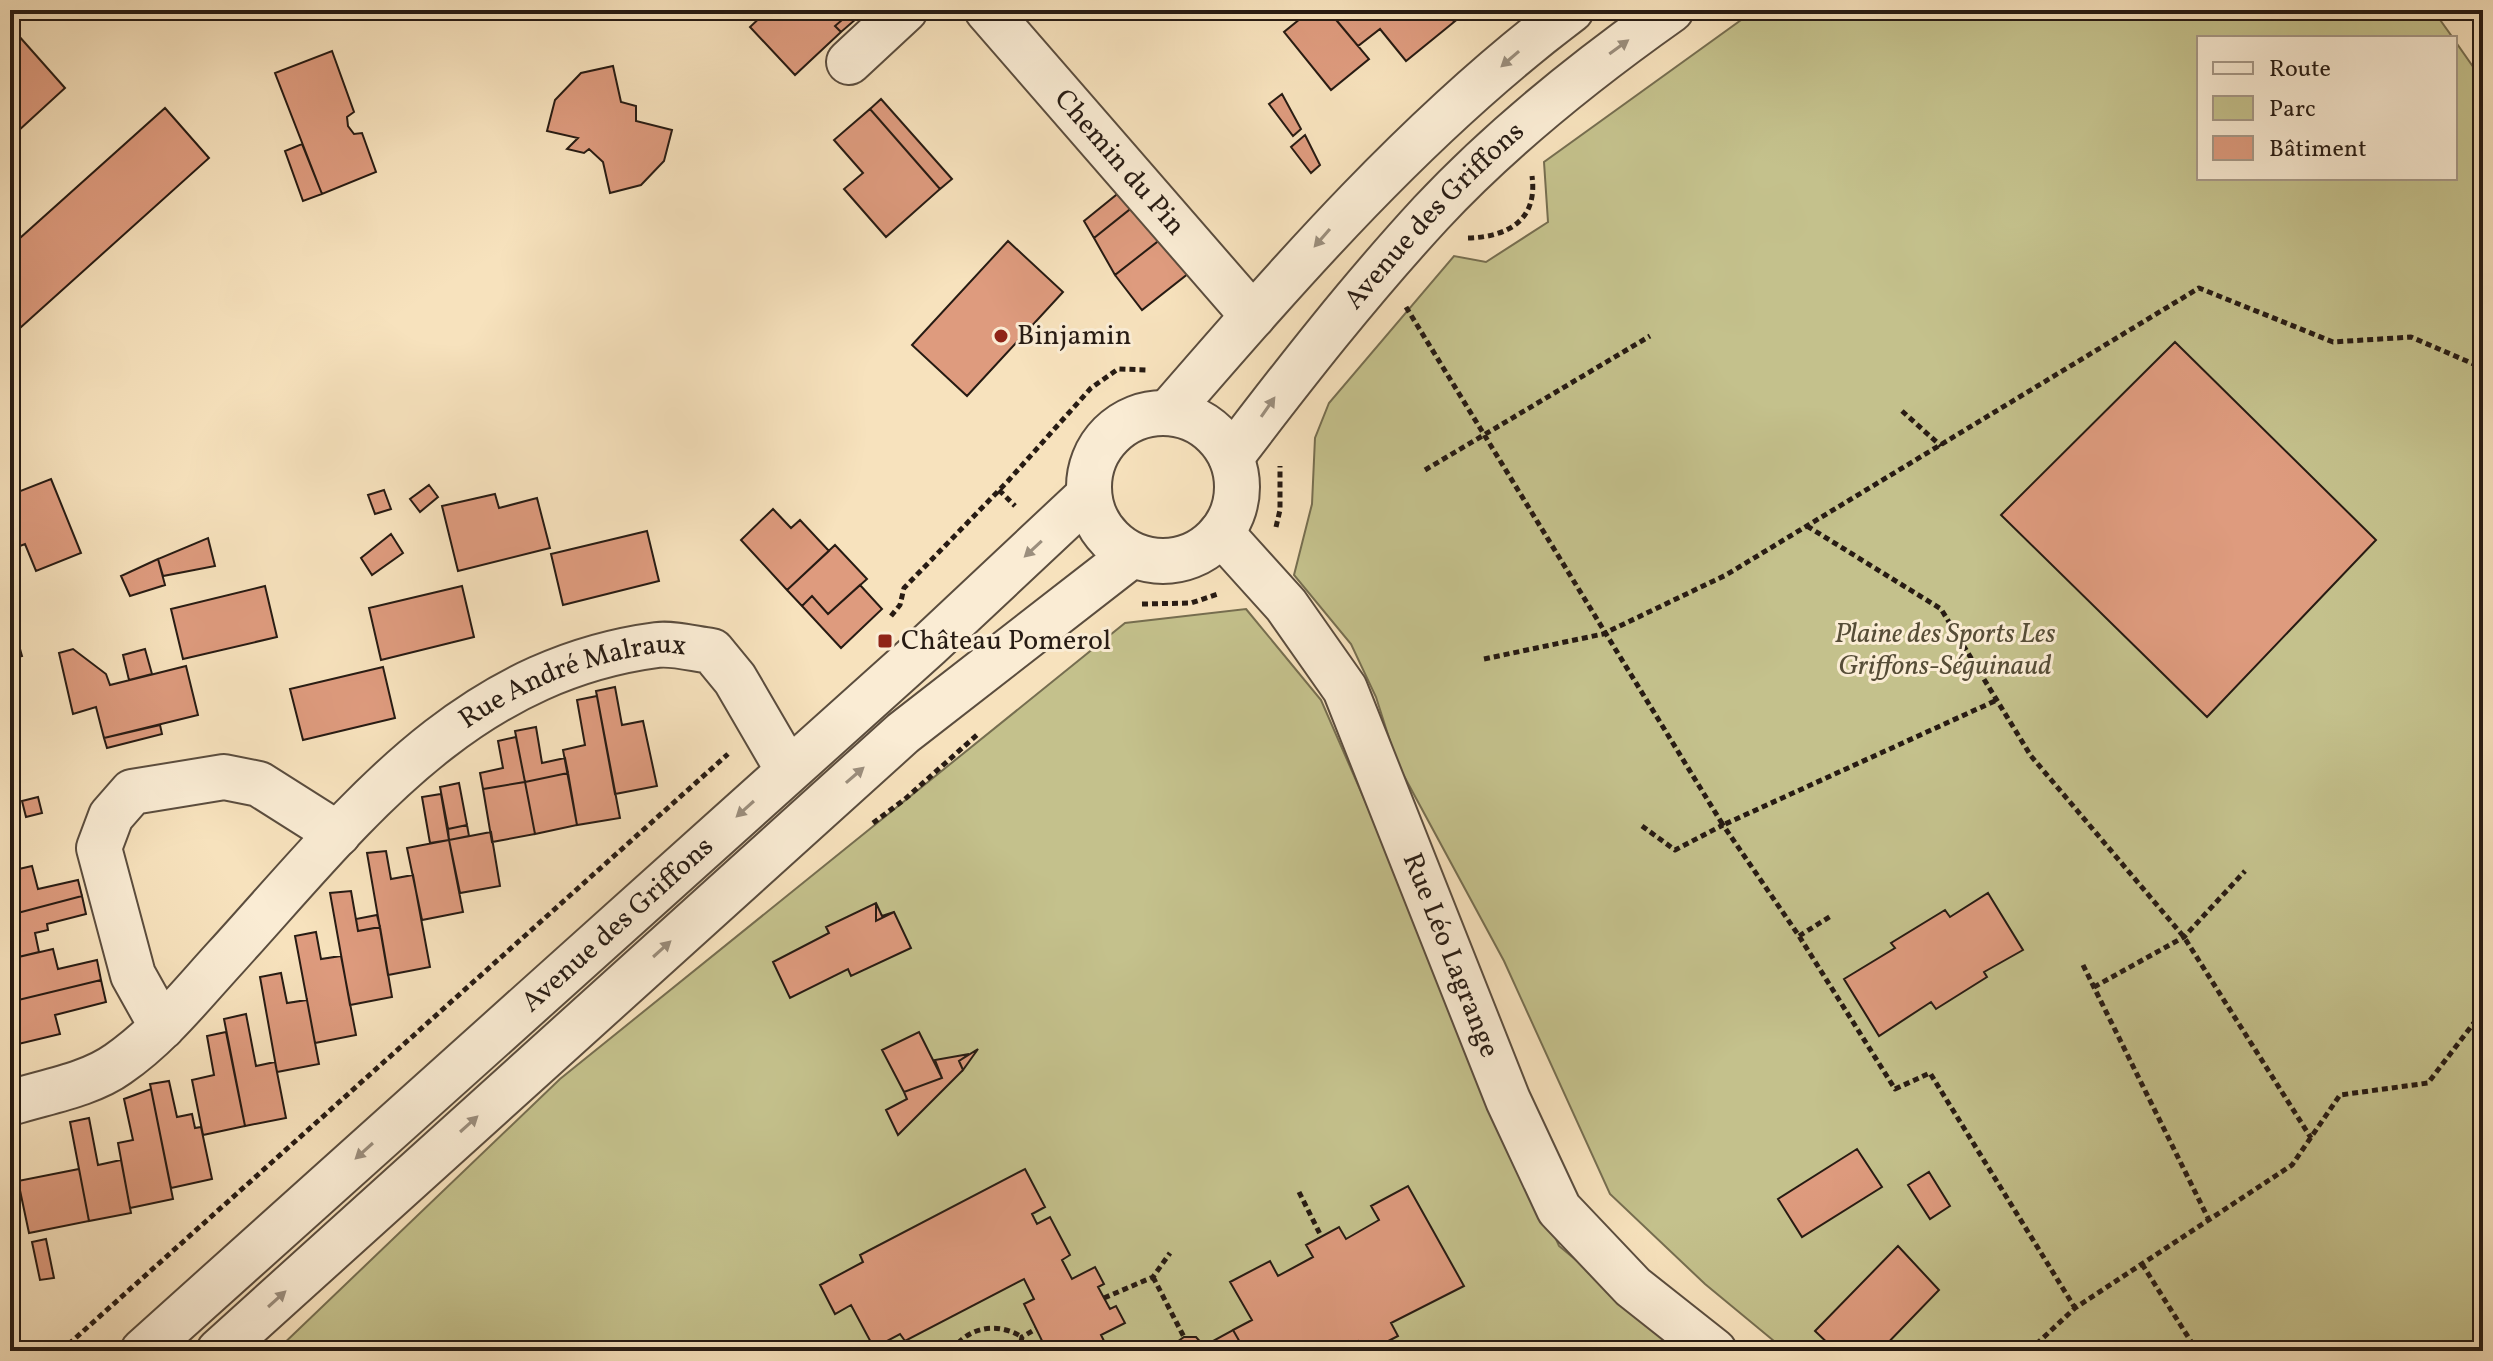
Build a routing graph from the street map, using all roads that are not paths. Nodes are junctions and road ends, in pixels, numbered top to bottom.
1 (905, 10) edge
2 (987, 10) edge
3 (1571, 10) edge
4 (1671, 10) edge
5 (849, 62) dead end
6 (1253, 316) junction
7 (1168, 413) junction
8 (1231, 457) junction
9 (1089, 495) junction
10 (1221, 533) junction
11 (1132, 555) junction
12 (929, 645) junction
13 (962, 688) junction
14 (788, 770) junction
15 (338, 834) junction
16 (162, 1027) junction
17 (10, 1103) edge
18 (143, 1351) edge
19 (219, 1351) edge
20 (1714, 1351) edge

1 - 5 street
2 - 6 street, Chemin du Pin
3 -> 6 street
8 -> 4 street, Avenue des Griffons
6 - 7 street
7 - 8 street
7 - 9 street
8 - 10 street
9 - 11 street
9 -> 12 street, Avenue des Griffons
10 - 11 street
10 - 20 street, Rue Léo Lagrange
11 - 13 street, Avenue des Griffons
12 - 13 street
12 - 14 street, Avenue des Griffons
19 -> 13 street, Avenue des Griffons
14 - 15 street, Rue André Malraux
14 -> 18 street, Avenue des Griffons
15 - 16 street, Rue André Malraux
15 - 16 street
16 - 17 street, Rue André Malraux

